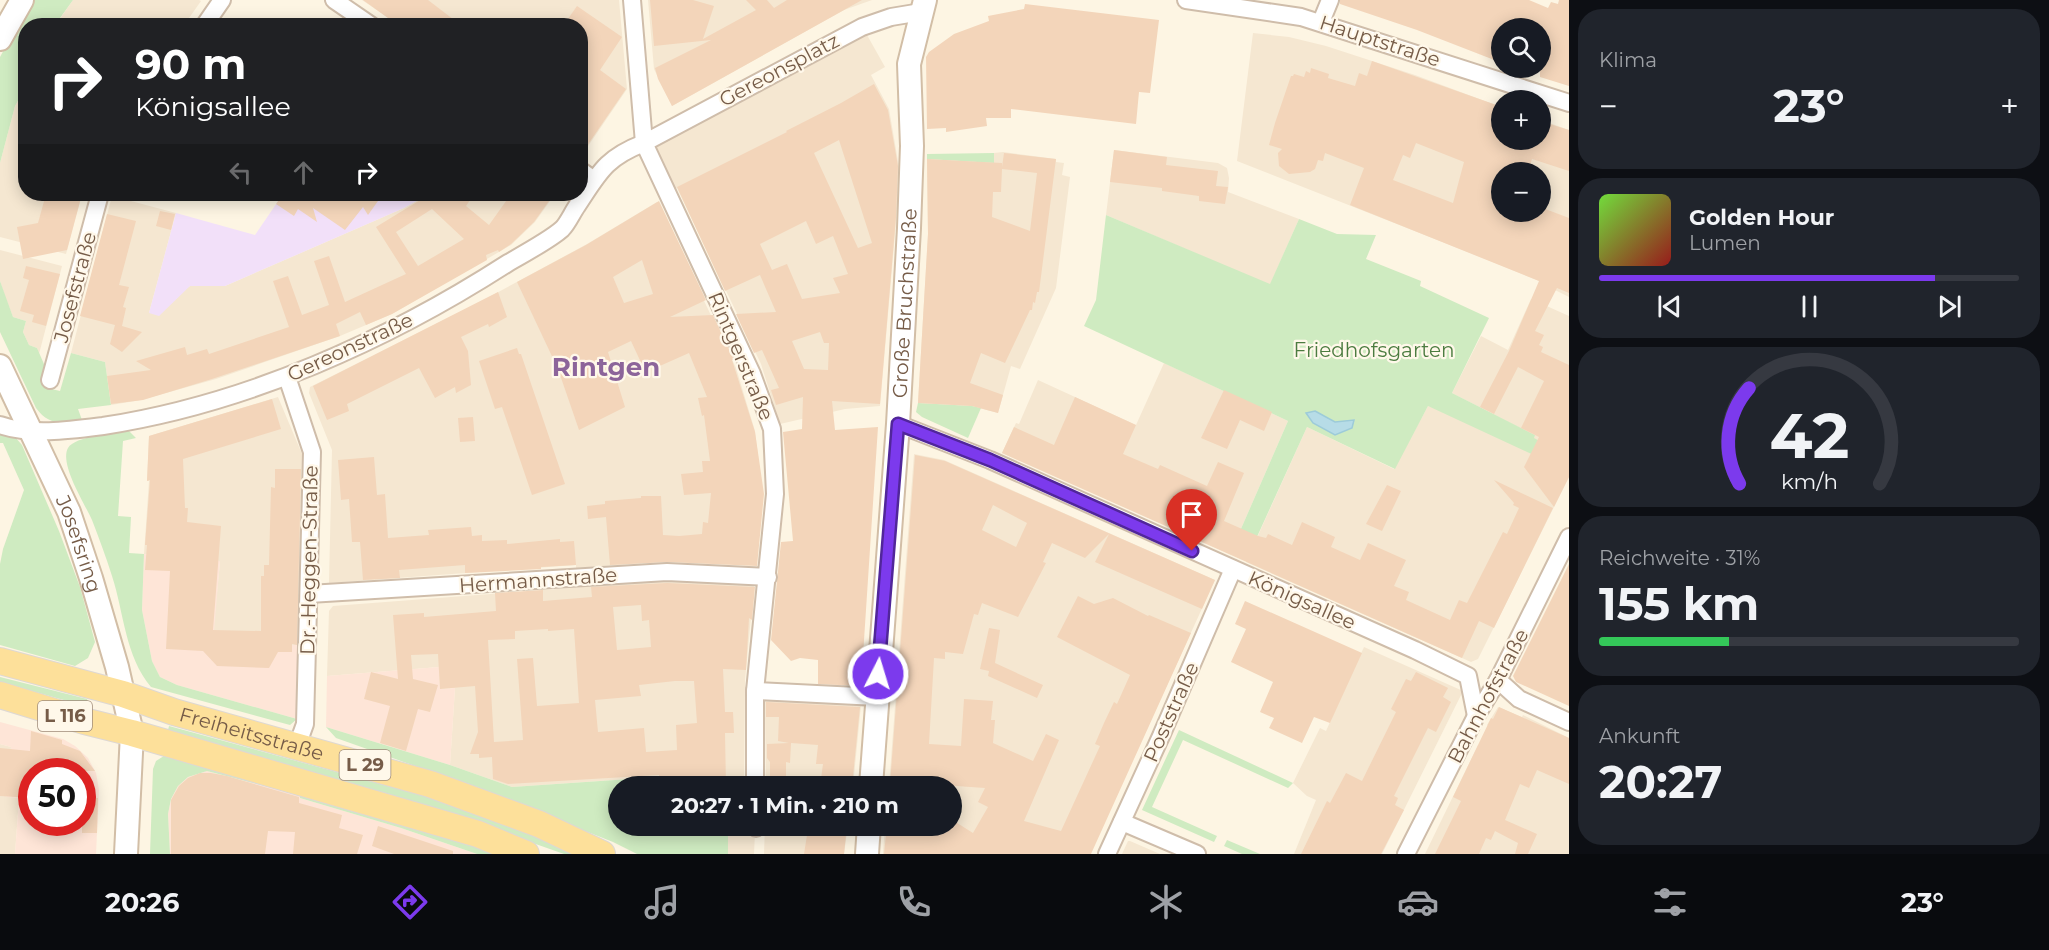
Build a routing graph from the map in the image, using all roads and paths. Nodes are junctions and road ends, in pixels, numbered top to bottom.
1 (22, 0) edge
2 (222, 0) edge
3 (334, 0) edge
4 (633, 0) edge
5 (1186, 0) edge
6 (1330, 0) edge
7 (923, 6) edge
8 (210, 18) edge
9 (360, 18) edge
10 (1321, 22) junction
11 (0, 39) edge
12 (1569, 103) edge
13 (644, 143) junction
14 (588, 174) edge
15 (98, 201) edge
16 (575, 201) edge
17 (0, 366) edge
18 (287, 377) junction
19 (50, 380) dead end
20 (898, 424) junction
21 (0, 425) edge
22 (29, 429) junction
23 (1569, 537) edge
24 (1233, 569) junction
25 (768, 577) junction
26 (309, 594) junction
27 (0, 661) edge
28 (1498, 680) junction
29 (755, 691) junction
30 (123, 694) junction
31 (0, 695) edge
32 (877, 697) junction
33 (1476, 716) junction
34 (1569, 722) edge
35 (132, 733) junction
36 (297, 746) junction
37 (755, 776) edge
38 (872, 776) edge
39 (1122, 822) junction
40 (868, 836) edge
41 (126, 854) edge
42 (526, 854) edge
43 (602, 854) edge
44 (867, 854) edge
45 (1107, 854) edge
46 (1197, 854) edge
47 (1406, 854) edge

1 - 11 main road
2 - 8 street
3 - 9 street
4 - 13 street
5 - 10 street, Hauptstraße
6 - 10 street
7 - 13 street, Gereonsplatz
7 - 20 main road, Große Bruchstraße
10 - 12 street, Hauptstraße
13 - 14 street, Gereonstraße
13 - 25 street, Rintgerstraße
15 - 19 street, Josefstraße
16 - 18 street, Gereonstraße
17 - 22 main road, Josefsring
18 - 22 street, Gereonstraße
18 - 26 street, Dr.-Heggen-Straße
20 - 24 street, Königsallee
20 - 32 main road, Große Bruchstraße
21 - 22 street, Gereonstraße
22 - 30 main road, Josefsring
23 - 28 street, Bahnhofstraße
24 - 33 street, Königsallee
24 - 39 street, Poststraße
25 - 26 street, Hermannstraße
25 - 29 street, Rintgerstraße
26 - 36 street, Dr.-Heggen-Straße
27 - 30 main road, Freiheitsstraße / L 116
28 - 33 street, Bahnhofstraße
28 - 34 street
29 - 32 street
29 - 37 street, Rintgerstraße
30 - 35 main road, Josefsring
30 - 36 main road, Freiheitsstraße / L 29
31 - 35 main road, Freiheitsstraße / L 116
32 - 38 main road, Große Bruchstraße
33 - 47 street, Bahnhofstraße
35 - 41 main road, Josefsring
35 - 42 main road, Freiheitsstraße / L 29
36 - 43 main road, Freiheitsstraße / L 29
39 - 45 street, Poststraße
39 - 46 street
40 - 44 main road

